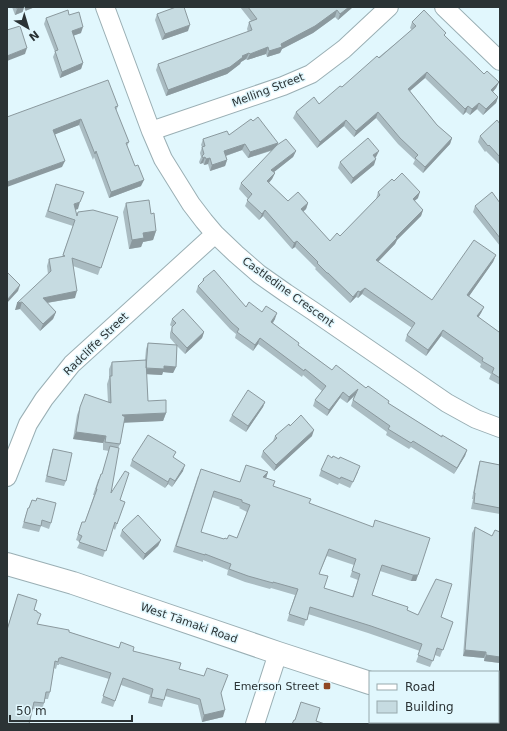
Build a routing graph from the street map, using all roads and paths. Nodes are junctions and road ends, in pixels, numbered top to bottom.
1 (105, 7) edge
2 (389, 7) edge
3 (444, 7) edge
4 (500, 61) edge
5 (151, 131) junction
6 (215, 234) junction
7 (500, 428) edge
8 (7, 477) edge
9 (7, 564) edge
10 (278, 653) junction
11 (369, 683) edge
12 (255, 724) edge

1 - 5 street, Castledine Crescent
2 - 5 street, Melling Street
3 - 4 street
5 - 6 street, Castledine Crescent
6 - 7 street, Castledine Crescent
6 - 8 street, Radcliffe Street
9 - 10 main road, West Tāmaki Road
10 - 11 main road, West Tāmaki Road
10 - 12 street

